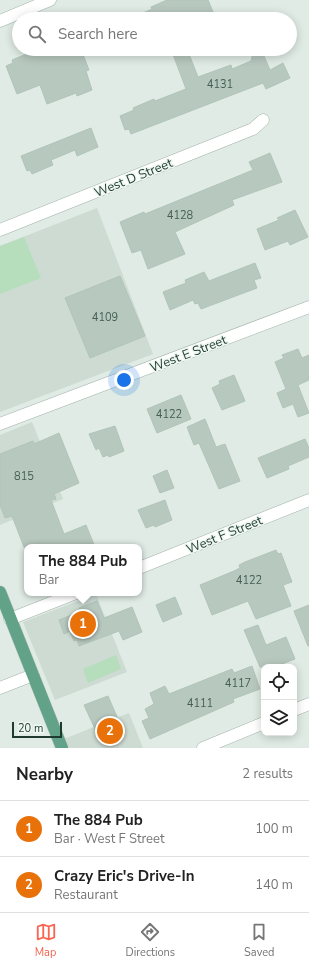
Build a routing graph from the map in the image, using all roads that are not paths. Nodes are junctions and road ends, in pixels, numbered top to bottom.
1 (50, 0) edge
2 (20, 12) edge
3 (12, 15) edge
4 (0, 20) edge
5 (263, 120) dead end
6 (0, 230) edge
7 (309, 307) edge
8 (0, 424) edge
9 (309, 500) edge
10 (142, 567) edge
11 (0, 592) edge
12 (68, 596) edge
13 (10, 619) junction
14 (32, 675) junction
15 (0, 688) edge
16 (309, 704) edge
17 (297, 709) edge
18 (261, 724) edge
19 (62, 748) edge
20 (202, 748) edge

1 - 2 street
3 - 4 street
5 - 6 street, West D Street
7 - 8 street, West E Street
9 - 10 street, West F Street
11 - 13 main road
12 - 13 street
13 - 14 main road
14 - 15 street
14 - 19 main road
16 - 17 street
18 - 20 street

